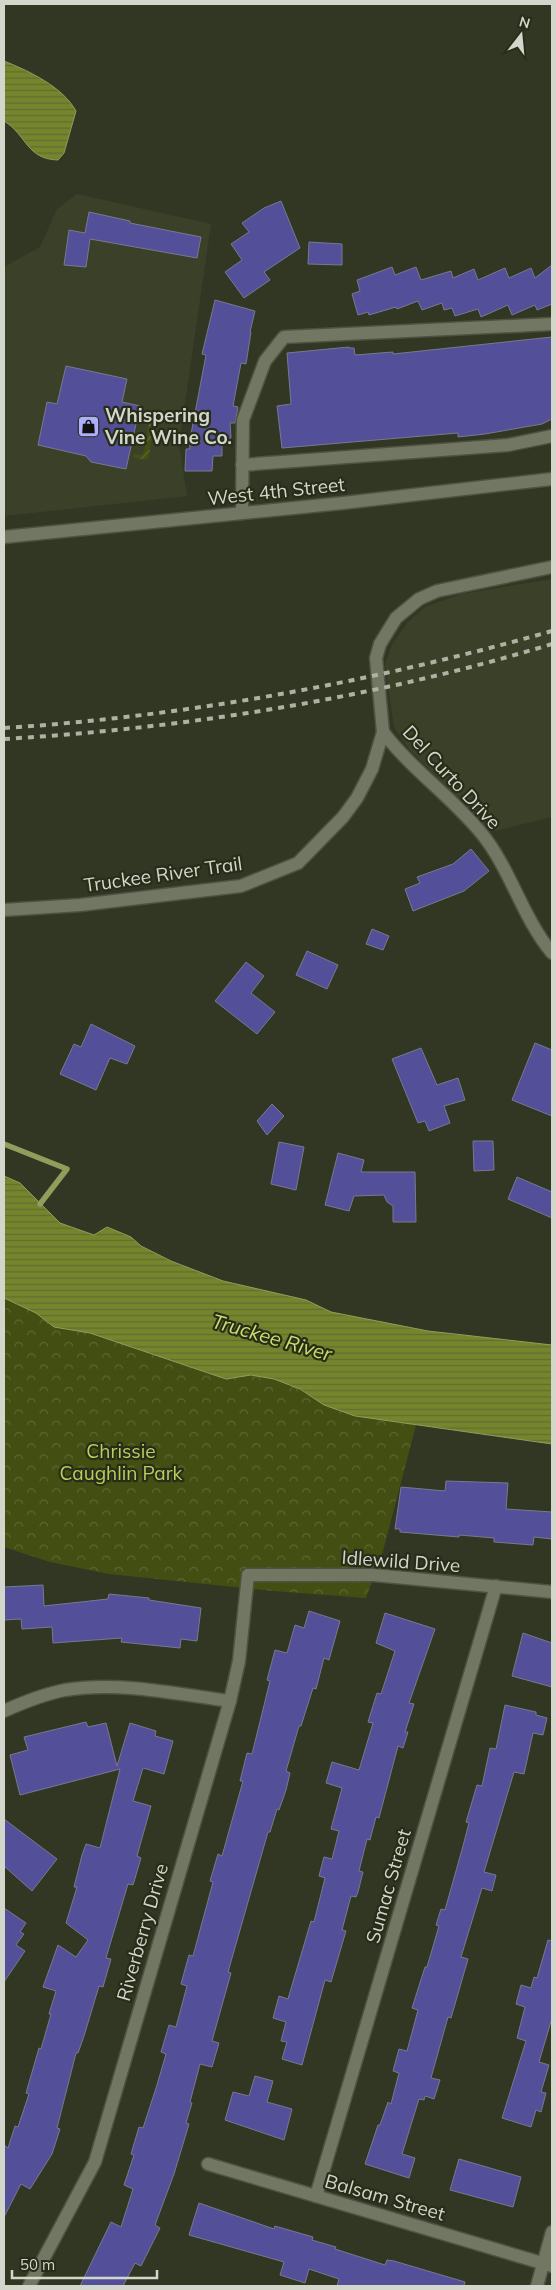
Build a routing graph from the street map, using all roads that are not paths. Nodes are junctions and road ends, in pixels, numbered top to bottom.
1 (552, 324) edge
2 (552, 436) edge
3 (242, 465) junction
4 (552, 480) edge
5 (242, 513) junction
6 (4, 537) edge
7 (552, 567) edge
8 (383, 732) junction
9 (4, 910) edge
10 (552, 953) edge
11 (248, 1575) joint
12 (496, 1586) junction
13 (552, 1592) edge
14 (230, 1701) junction
15 (4, 1711) edge
16 (208, 2164) dead end
17 (316, 2196) junction
18 (552, 2232) edge
19 (548, 2264) edge
20 (29, 2286) edge
21 (536, 2286) edge

1 - 3 street
2 - 3 street
3 - 5 street
4 - 5 street, West 4th Street
5 - 6 street, West 4th Street
7 - 8 street, Truckee River Trail
8 - 9 street, Truckee River Trail
8 - 10 street, Del Curto Drive
11 - 12 street, Idlewild Drive
11 - 14 street, Riverberry Drive
12 - 13 street, Idlewild Drive
12 - 17 street, Sumac Street
14 - 15 street
14 - 20 street, Riverberry Drive
16 - 17 street, Balsam Street
17 - 19 street, Balsam Street
18 - 19 street
19 - 21 street

